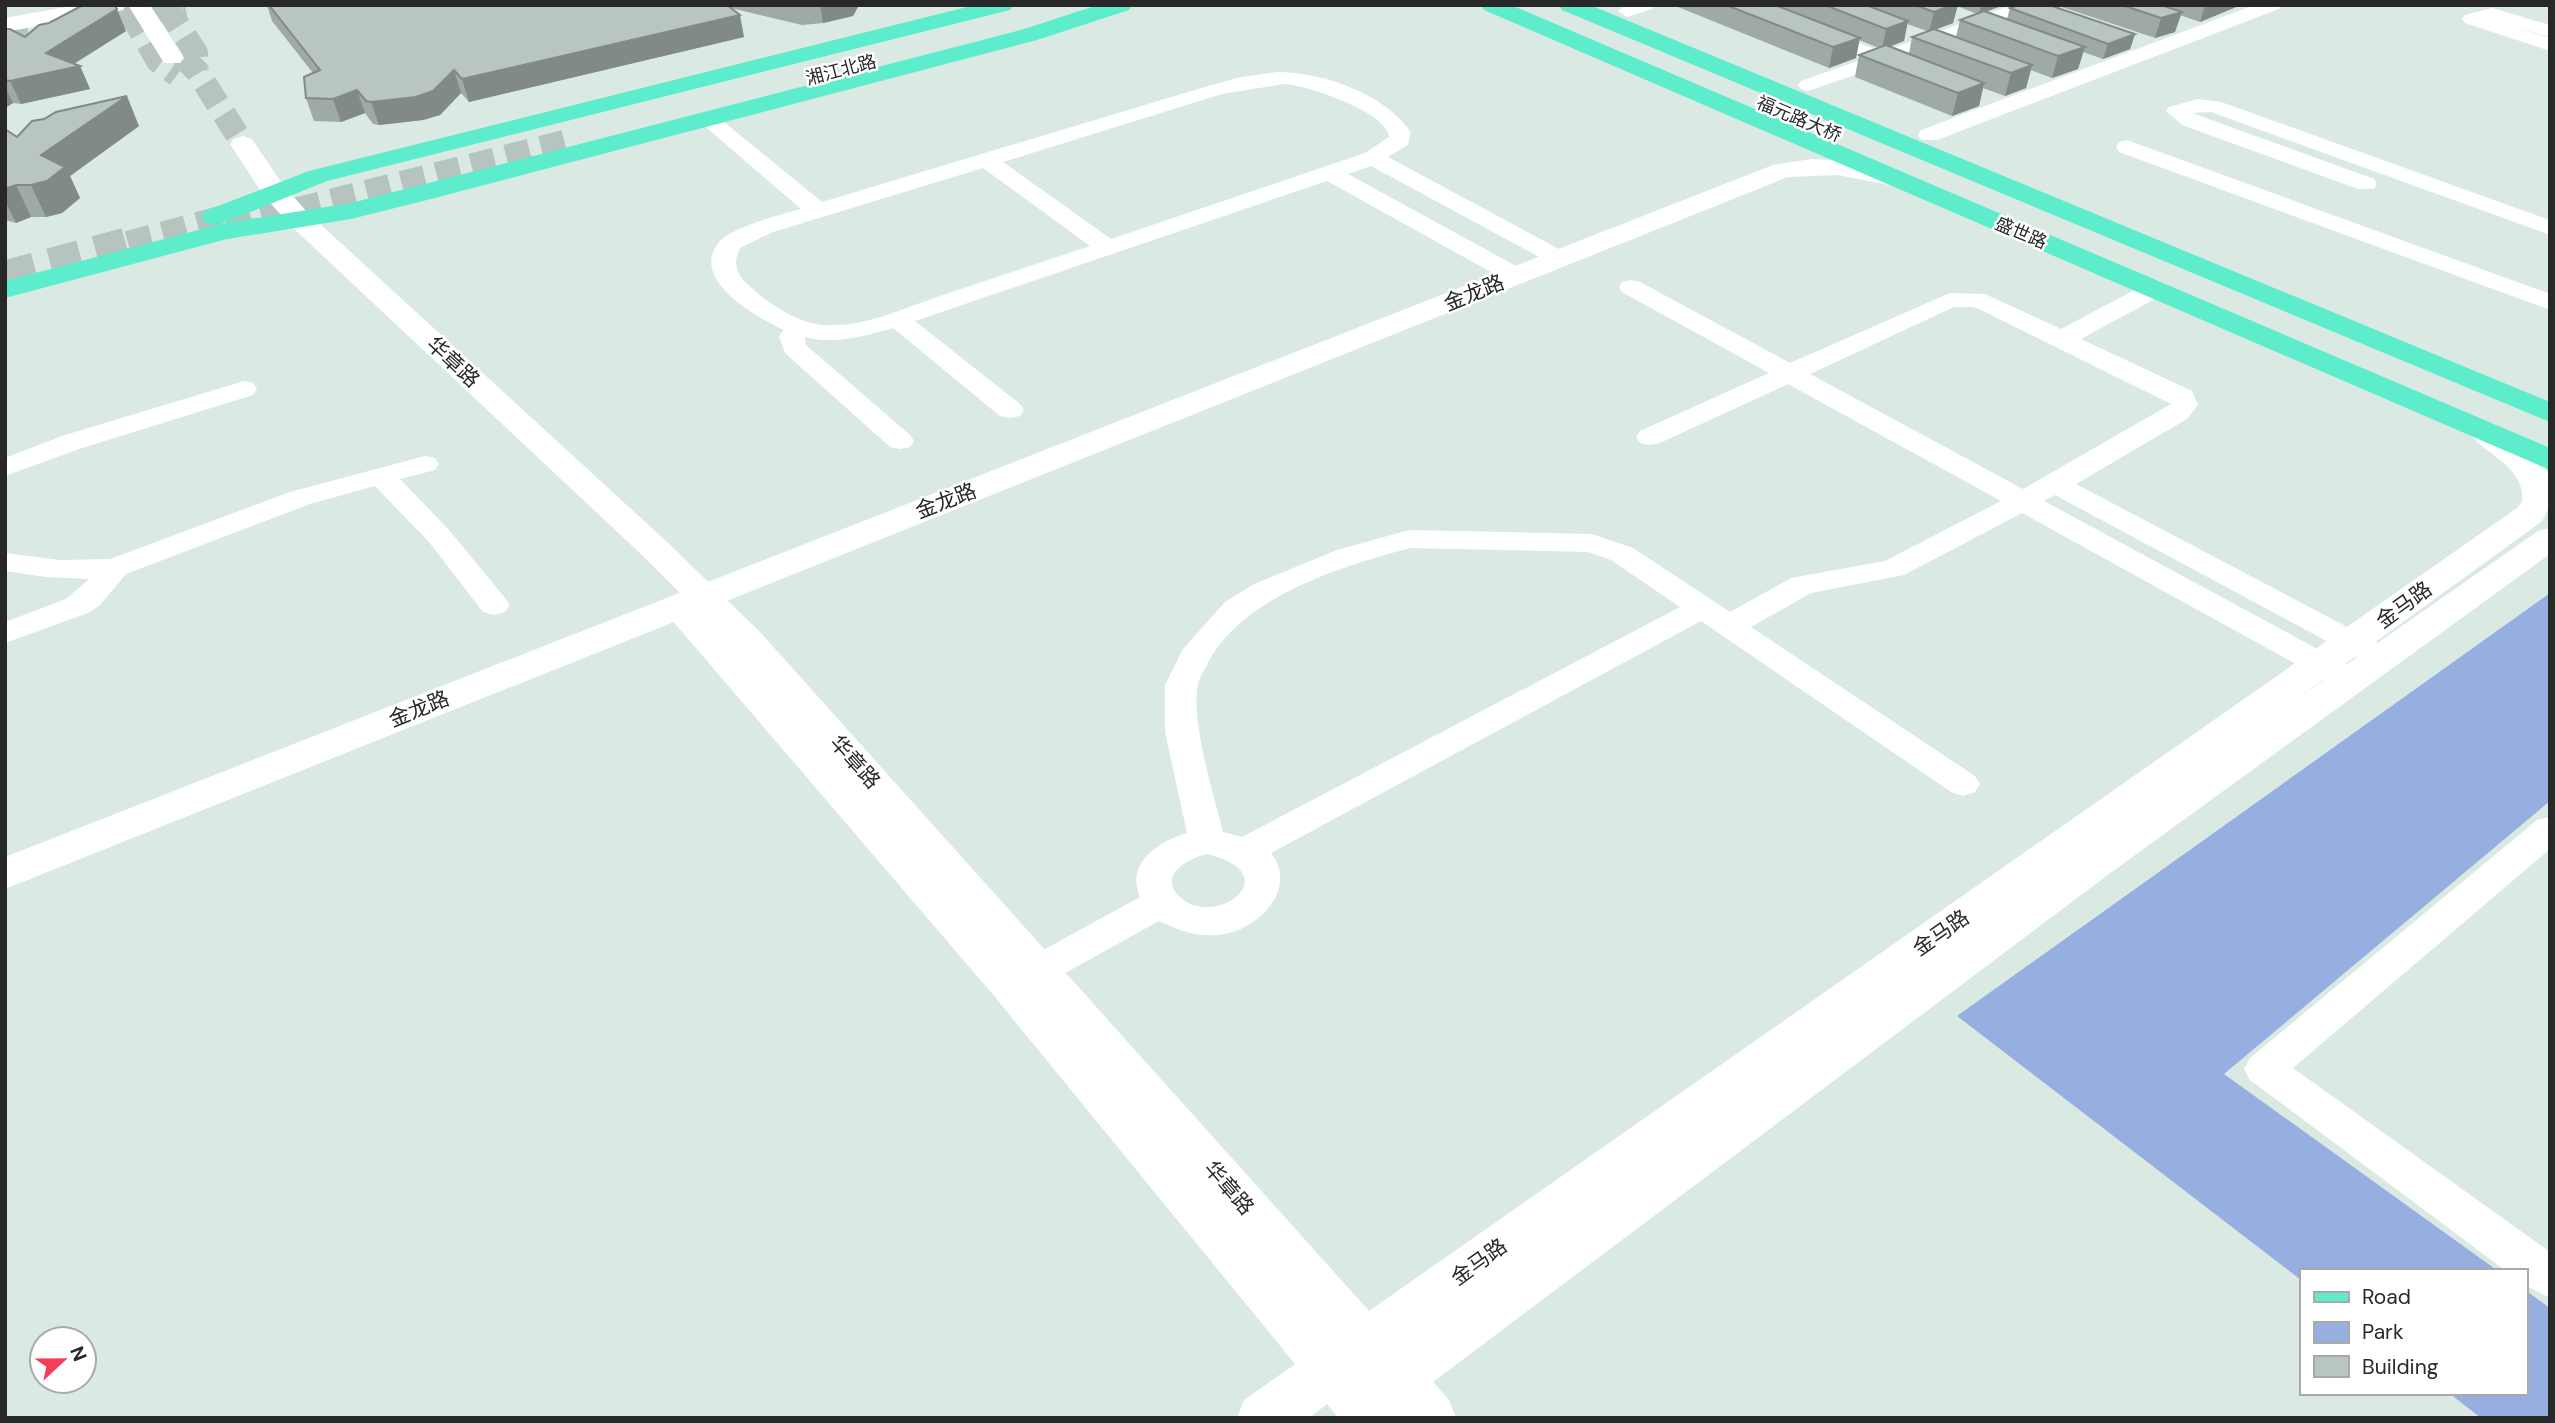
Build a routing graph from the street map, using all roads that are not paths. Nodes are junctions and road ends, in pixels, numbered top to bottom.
1 (79, 5) edge
2 (115, 5) tunnel mouth
3 (139, 5) tunnel mouth
4 (151, 5) tunnel mouth
5 (1107, 5) edge
6 (1121, 5) edge
7 (1492, 5) edge
8 (1529, 5) edge
9 (1570, 5) edge
10 (1744, 5) edge
11 (2221, 5) edge
12 (2272, 5) edge
13 (1629, 7) edge
14 (2034, 7) edge
15 (1011, 9) edge
16 (1949, 13) edge
17 (2249, 14) junction
18 (5, 19) edge
19 (2175, 23) edge
20 (1980, 24) junction
21 (5, 25) edge
22 (2550, 31) edge
23 (2202, 32) junction
24 (1906, 33) edge
25 (2006, 33) edge
26 (2132, 40) edge
27 (1930, 42) junction
28 (2550, 45) edge
29 (2157, 49) junction
30 (1955, 52) edge
31 (1883, 60) junction
32 (2081, 60) edge
33 (2106, 69) junction
34 (1920, 74) edge
35 (2028, 80) edge
36 (1808, 85) junction
37 (2053, 89) junction
38 (1981, 98) edge
39 (2006, 107) junction
40 (1748, 116) junction
41 (707, 118) junction
42 (1929, 135) junction
43 (232, 147) tunnel mouth
44 (2127, 147) dead end
45 (1373, 158) junction
46 (986, 160) junction
47 (1328, 172) junction
48 (1894, 178) junction
49 (2366, 184) dead end
50 (276, 209) junction
51 (818, 211) junction
52 (2081, 227) junction
53 (2550, 228) edge
54 (1105, 246) junction
55 (1551, 254) junction
56 (1507, 271) junction
57 (5, 272) edge
58 (1631, 287) dead end
59 (5, 290) edge
60 (2153, 290) junction
61 (2550, 303) edge
62 (897, 318) junction
63 (800, 328) junction
64 (2062, 339) junction
65 (2463, 357) junction
66 (1788, 373) junction
67 (244, 389) dead end
68 (2550, 391) edge
69 (2418, 402) junction
70 (1010, 410) dead end
71 (2550, 413) edge
72 (2484, 431) junction
73 (2550, 436) edge
74 (1650, 438) dead end
75 (900, 441) dead end
76 (2550, 460) edge
77 (425, 464) dead end
78 (5, 468) edge
79 (380, 476) junction
80 (2055, 484) junction
81 (2022, 501) junction
82 (2550, 538) edge
83 (5, 562) edge
84 (115, 568) junction
85 (686, 598) junction
86 (494, 605) dead end
87 (1716, 617) junction
88 (5, 633) edge
89 (2352, 662) junction
90 (1963, 784) dead end
91 (2550, 829) edge
92 (1207, 841) junction
93 (1245, 851) junction
94 (5, 861) edge
95 (5, 874) edge
96 (1161, 904) junction
97 (1025, 977) junction
98 (2550, 1278) edge
99 (1348, 1356) junction
100 (1368, 1404) edge
101 (1264, 1418) edge
102 (1429, 1418) edge

1 - 18 main road
2 - 21 main road
3 - 4 main road
5 - 15 main road, 湘江北路
6 - 41 main road
7 - 40 main road, 盛世路
8 - 52 main road, 福元路大桥
9 - 52 main road, 福元路大桥
10 - 31 street
11 - 17 street
12 - 17 street
13 - 36 main road
14 - 20 street
15 - 50 main road
16 - 20 street
17 - 23 street
19 - 23 street
20 - 25 street
20 - 27 street
22 - 28 street
23 - 29 street
24 - 27 street
26 - 29 street
27 - 30 street
27 - 31 street
29 - 33 street
31 - 34 street
31 - 36 street
32 - 33 street
33 - 37 street
35 - 37 street
36 - 42 main road
37 - 39 street
38 - 39 street
39 - 42 street
40 - 48 main road, 盛世路
40 - 55 main road, 金龙路
41 - 50 main road
41 - 51 street
42 - 65 main road
43 - 50 main road, 华章路
44 - 61 street
45 - 46 street
45 - 47 street
45 - 55 street
46 - 51 street
46 - 54 street
47 - 54 street
47 - 56 street
48 - 60 main road, 盛世路
48 - 85 main road, 金龙路
49 - 53 street
50 - 57 main road
50 - 59 main road
50 - 85 main road, 华章路
51 - 63 street
52 - 65 main road
52 - 69 main road
52 - 71 main road
52 - 73 main road
54 - 62 street
55 - 56 main road, 金龙路
56 - 85 main road, 金龙路
58 - 66 street
60 - 64 street
60 - 69 main road, 盛世路
62 - 63 street
62 - 70 street
63 - 75 street
64 - 66 street
64 - 80 street
65 - 68 main road
66 - 74 street
66 - 81 street
67 - 78 street
69 - 72 main road, 盛世路
72 - 76 main road, 盛世路
72 - 89 main road, 金马路
77 - 79 street
79 - 84 street
79 - 86 street
80 - 81 street
80 - 89 street
81 - 87 street
81 - 89 street
82 - 89 main road, 金马路
83 - 84 street
84 - 88 street
85 - 94 main road, 金龙路
85 - 95 main road, 金龙路
85 - 97 main road, 华章路
87 - 90 street
87 - 92 street
87 - 93 street
89 - 99 main road, 金马路
89 - 100 main road, 金马路
91 - 98 street
92 - 93 street
92 - 96 street
93 - 96 street
96 - 97 street
97 - 99 main road, 华章路
99 - 100 main road, 华章路
99 - 101 main road, 金马路
100 - 102 main road, 华章路

